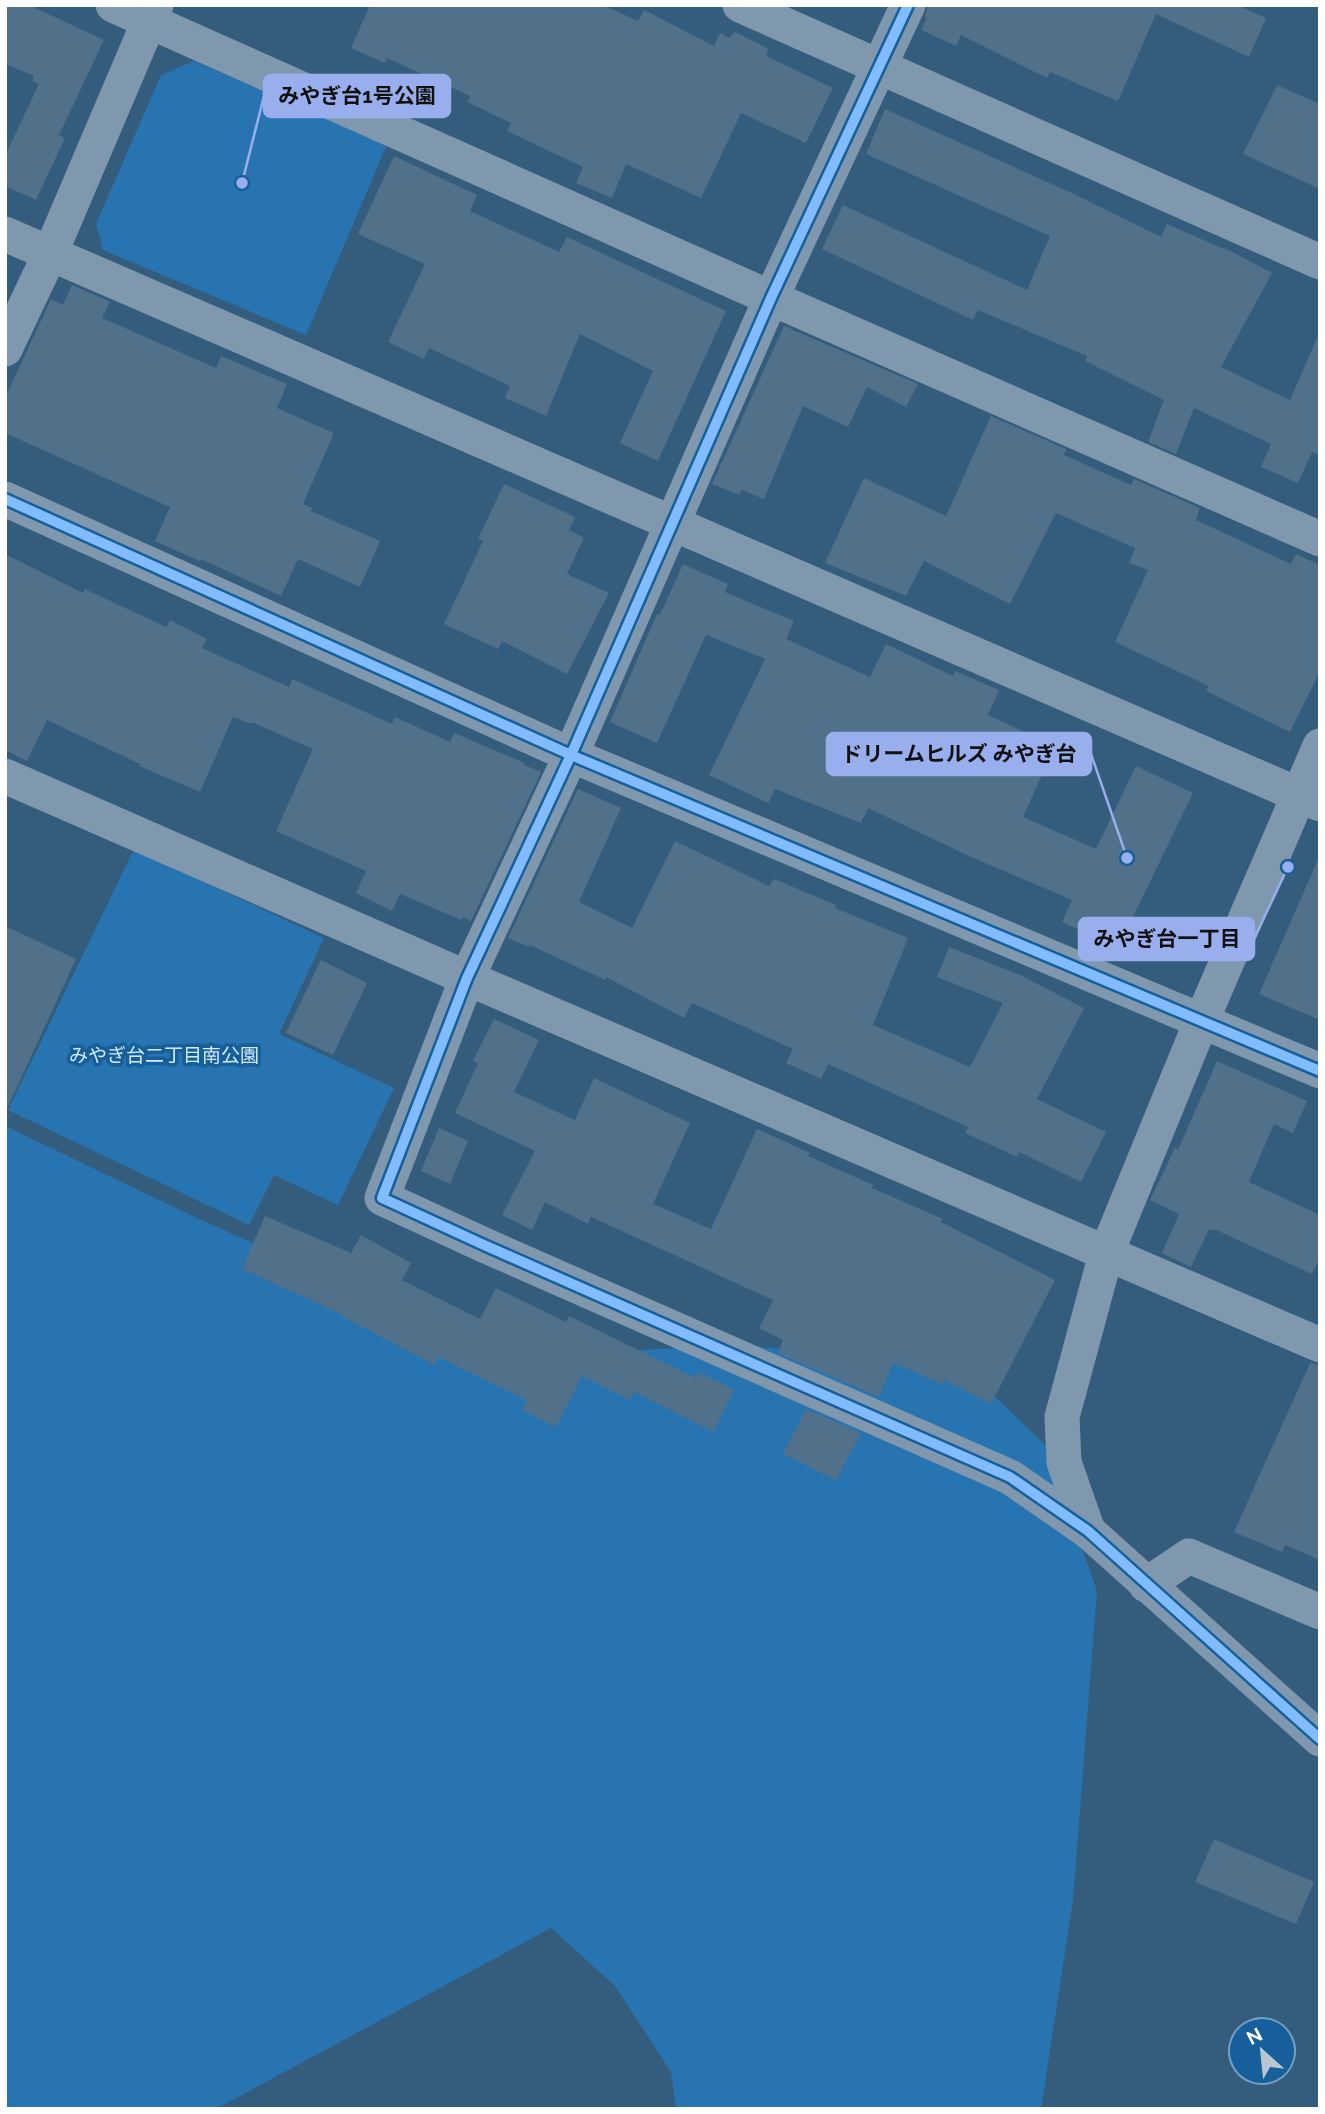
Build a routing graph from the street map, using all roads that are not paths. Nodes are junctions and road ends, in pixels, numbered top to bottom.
1 (113, 5) edge
2 (740, 5) edge
3 (908, 5) edge
4 (152, 13) edge
5 (880, 67) junction
6 (5, 234) edge
7 (50, 254) junction
8 (1320, 262) edge
9 (771, 298) junction
10 (5, 349) edge
11 (5, 499) edge
12 (673, 522) junction
13 (1320, 539) edge
14 (1320, 746) edge
15 (571, 755) junction
16 (5, 776) edge
17 (1309, 799) edge
18 (467, 978) junction
19 (1201, 1022) junction
20 (1320, 1071) edge
21 (1105, 1254) junction
22 (1320, 1345) edge
23 (1088, 1531) junction
24 (1146, 1585) junction
25 (1320, 1612) edge
26 (1320, 1739) edge

1 - 4 street
2 - 5 street
3 - 5 street
4 - 7 street
4 - 9 street
5 - 8 street
5 - 9 street
6 - 7 street
7 - 10 street
7 - 12 street
9 - 12 street
9 - 13 street
11 - 15 street
12 - 15 street
12 - 17 street
14 - 17 street
15 - 18 street
15 - 19 street
16 - 18 street
17 - 19 street
18 - 21 street
18 - 23 street
19 - 20 street
19 - 21 street
21 - 22 street
21 - 23 street
23 - 24 street
24 - 25 street
24 - 26 street

